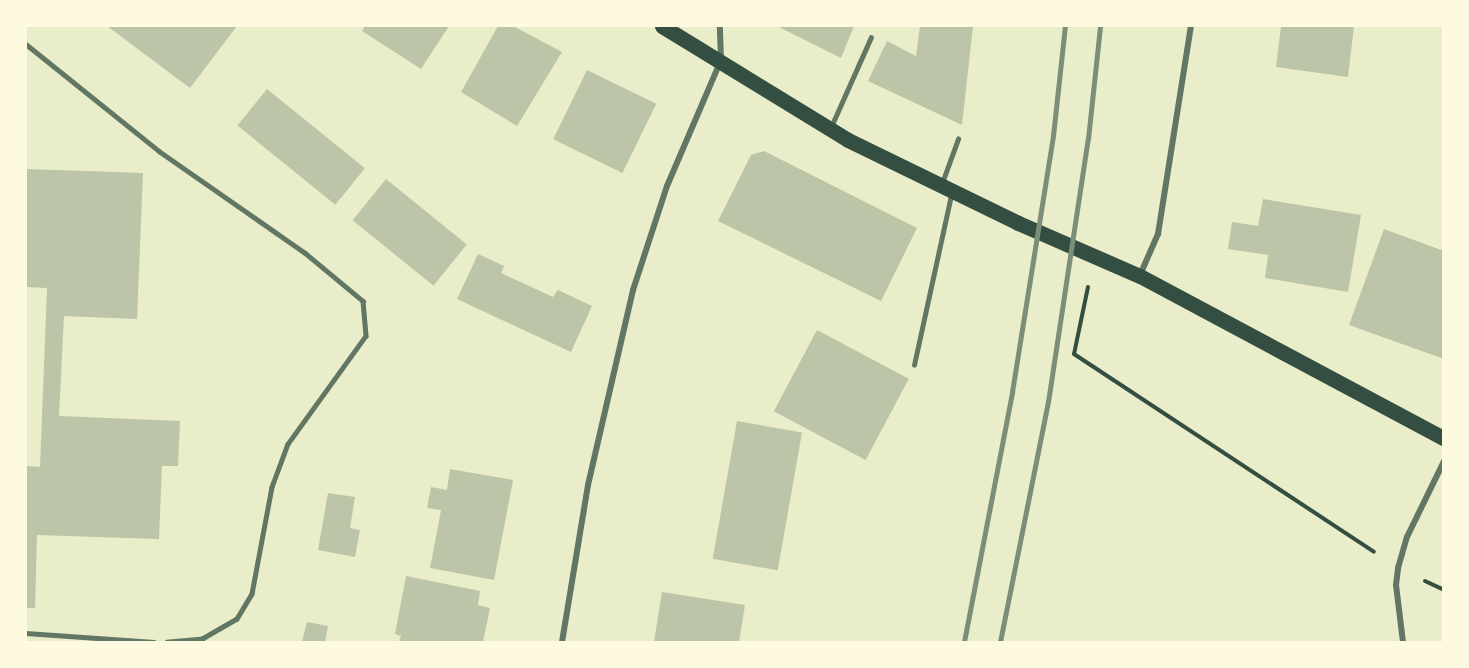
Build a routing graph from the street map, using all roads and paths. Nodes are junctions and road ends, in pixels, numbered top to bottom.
1 (662, 26) edge
2 (720, 26) edge
3 (1191, 26) edge
4 (871, 37) dead end
5 (26, 44) edge
6 (721, 60) junction
7 (830, 129) junction
8 (958, 139) dead end
9 (946, 188) junction
10 (1140, 276) junction
11 (1078, 281) dead end
12 (914, 365) dead end
13 (1443, 438) edge
14 (1443, 461) edge
15 (1398, 568) junction
16 (1443, 590) edge
17 (26, 633) edge
18 (154, 642) edge
19 (167, 642) edge
20 (562, 642) edge
21 (1403, 642) edge

1 - 6 main road
2 - 6 street
3 - 10 street
4 - 7 lane
5 - 19 lane
6 - 7 main road
6 - 20 street
7 - 9 main road
8 - 9 lane
9 - 10 main road
9 - 12 lane
10 - 13 main road
11 - 15 path
14 - 15 street
15 - 16 path
15 - 21 street
17 - 18 lane

